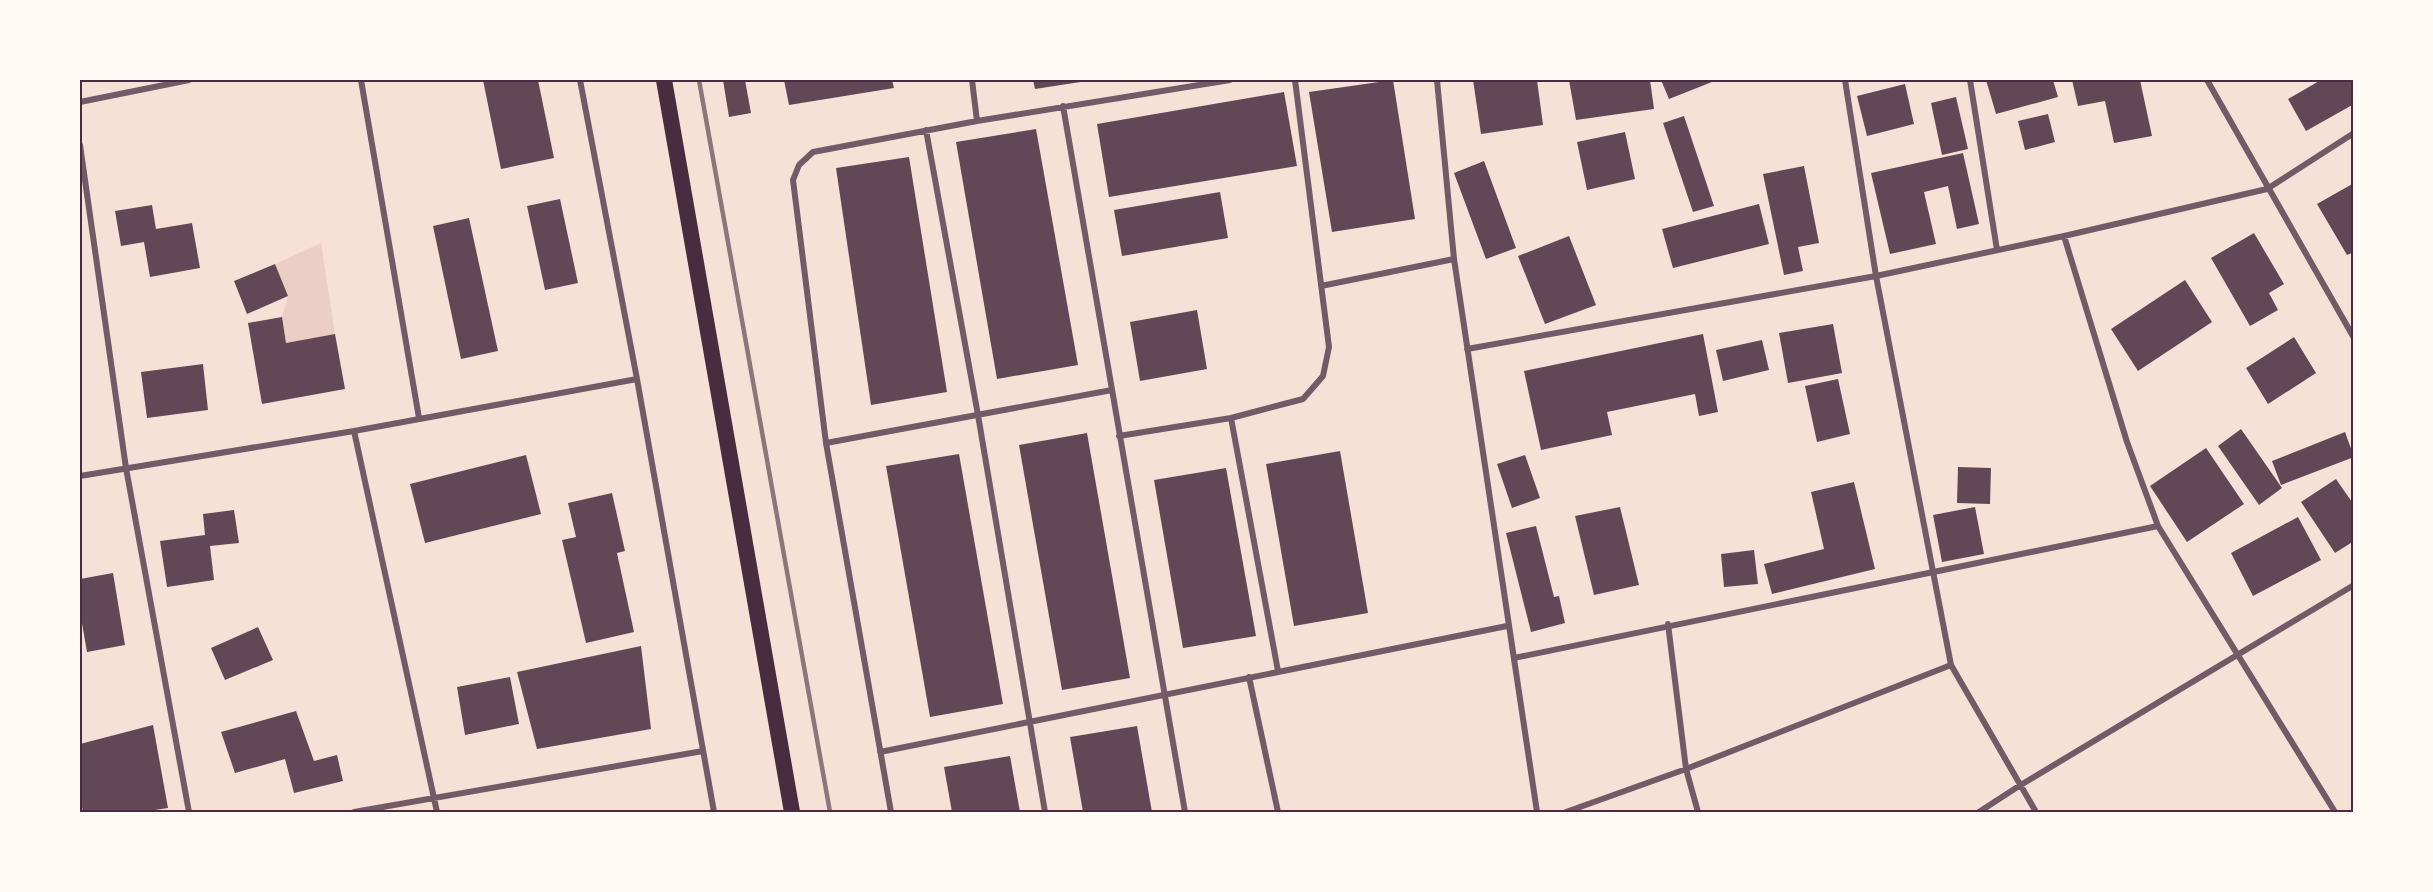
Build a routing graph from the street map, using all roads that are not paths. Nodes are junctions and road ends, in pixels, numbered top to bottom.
1 (189, 80) edge
2 (361, 80) edge
3 (580, 80) edge
4 (664, 80) edge
5 (972, 80) edge
6 (1230, 80) edge
7 (1295, 80) edge
8 (1437, 80) edge
9 (1845, 80) edge
10 (1970, 80) edge
11 (2207, 80) edge
12 (80, 102) edge
13 (1063, 106) junction
14 (977, 121) junction
15 (926, 130) junction
16 (2354, 133) edge
17 (80, 145) edge
18 (2267, 189) junction
19 (2064, 236) junction
20 (1997, 250) junction
21 (1454, 259) junction
22 (1876, 276) junction
23 (1321, 286) junction
24 (2354, 338) edge
25 (1467, 349) junction
26 (637, 380) junction
27 (1112, 390) junction
28 (978, 415) junction
29 (1231, 417) junction
30 (419, 418) junction
31 (354, 431) junction
32 (1119, 436) junction
33 (826, 443) junction
34 (126, 468) junction
35 (80, 476) edge
36 (2158, 526) junction
37 (1935, 574) junction
38 (2354, 585) edge
39 (1668, 624) junction
40 (1507, 626) junction
41 (2237, 656) junction
42 (1514, 658) junction
43 (1951, 665) junction
44 (1278, 671) junction
45 (1249, 677) junction
46 (1165, 695) junction
47 (1029, 722) junction
48 (703, 751) junction
49 (880, 753) junction
50 (1686, 769) junction
51 (2019, 786) junction
52 (434, 799) junction
53 (189, 813) edge
54 (354, 813) edge
55 (437, 813) edge
56 (714, 813) edge
57 (792, 813) edge
58 (891, 813) edge
59 (1045, 813) edge
60 (1185, 813) edge
61 (1278, 813) edge
62 (1537, 813) edge
63 (1566, 813) edge
64 (1698, 813) edge
65 (1979, 813) edge
66 (2036, 813) edge
67 (2335, 813) edge

1 - 12 street
2 - 30 street
3 - 26 street
4 - 57 highway
5 - 14 street
6 - 13 street
7 - 23 street
8 - 21 street
9 - 22 street
10 - 20 street
11 - 18 street
13 - 14 street
13 - 27 street
14 - 15 street
15 - 28 street
15 - 33 street
16 - 18 street
17 - 34 street
18 - 19 street
18 - 24 street
19 - 20 street
19 - 36 street
20 - 22 street
21 - 23 street
21 - 25 street
22 - 25 street
22 - 37 street
23 - 29 street
25 - 40 street
26 - 30 street
26 - 48 street
27 - 28 street
27 - 32 street
28 - 33 street
28 - 47 street
29 - 32 street
29 - 44 street
30 - 31 street
31 - 34 street
31 - 52 street
32 - 46 street
33 - 49 street
34 - 35 street
34 - 53 street
36 - 37 street
36 - 41 street
37 - 39 street
37 - 43 street
38 - 41 street
39 - 42 street
39 - 50 street
40 - 42 street
40 - 44 street
41 - 51 street
41 - 67 street
42 - 62 street
43 - 50 street
43 - 51 street
44 - 45 street
45 - 46 street
45 - 61 street
46 - 47 street
46 - 60 street
47 - 49 street
47 - 59 street
48 - 52 street
48 - 56 street
49 - 58 street
50 - 63 street
50 - 64 street
51 - 65 street
51 - 66 street
52 - 54 street
52 - 55 street

